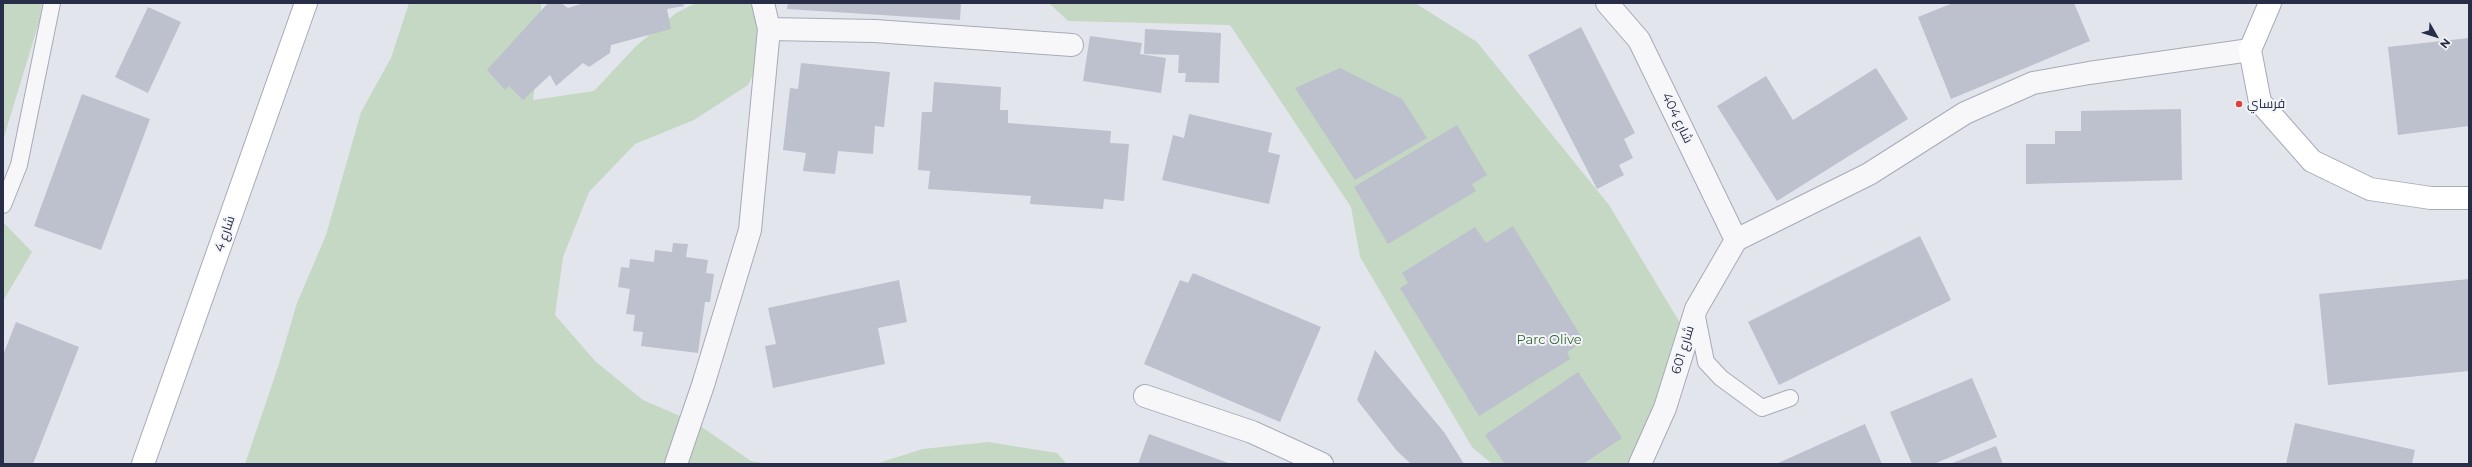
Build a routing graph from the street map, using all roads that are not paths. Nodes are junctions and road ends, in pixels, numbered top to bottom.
1 (52, 3) edge
2 (306, 3) edge
3 (763, 3) edge
4 (1606, 3) edge
5 (2270, 3) edge
6 (769, 29) junction
7 (1072, 46) dead end
8 (2250, 50) junction
9 (2469, 198) edge
10 (3, 205) edge
11 (1736, 240) junction
12 (1696, 309) junction
13 (1145, 396) dead end
14 (1790, 398) dead end
15 (143, 464) edge
16 (676, 464) edge
17 (1322, 464) edge
18 (1640, 464) edge

1 - 10 lane
2 - 15 main road, شارع 4
3 - 6 street
4 - 11 street, شارع 404
5 - 8 main road
6 - 7 street
6 - 16 street
8 - 9 main road
8 - 11 street
11 - 12 street, شارع 601
12 - 14 lane
12 - 18 street, شارع 601
13 - 17 street

